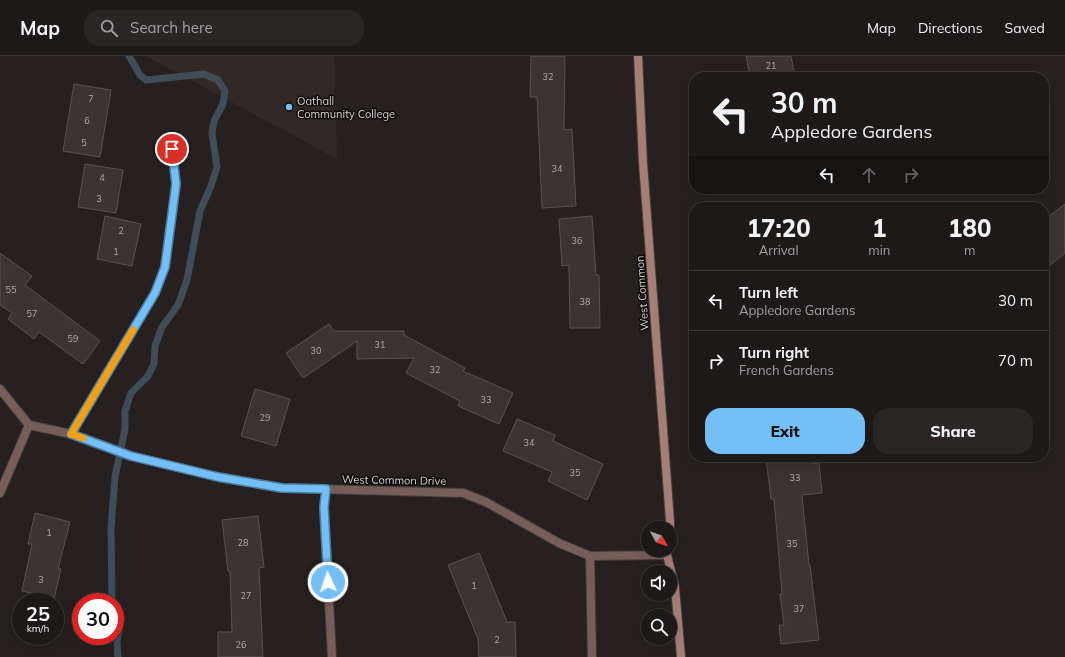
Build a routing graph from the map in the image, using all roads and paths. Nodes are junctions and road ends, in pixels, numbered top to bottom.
1 (638, 56) edge
2 (172, 149) dead end
3 (0, 389) edge
4 (29, 425) junction
5 (71, 434) junction
6 (326, 489) junction
7 (0, 493) edge
8 (669, 521) edge
9 (641, 553) edge
10 (590, 556) junction
11 (668, 557) edge
12 (332, 657) edge
13 (592, 657) edge
14 (681, 657) edge

1 - 8 main road, West Common
2 - 5 street
3 - 4 street
4 - 5 street
4 - 7 street
5 - 6 street
6 - 10 street, West Common Drive
6 - 12 street, West Common Drive
9 - 10 street, West Common Drive
10 - 13 street
11 - 14 main road

